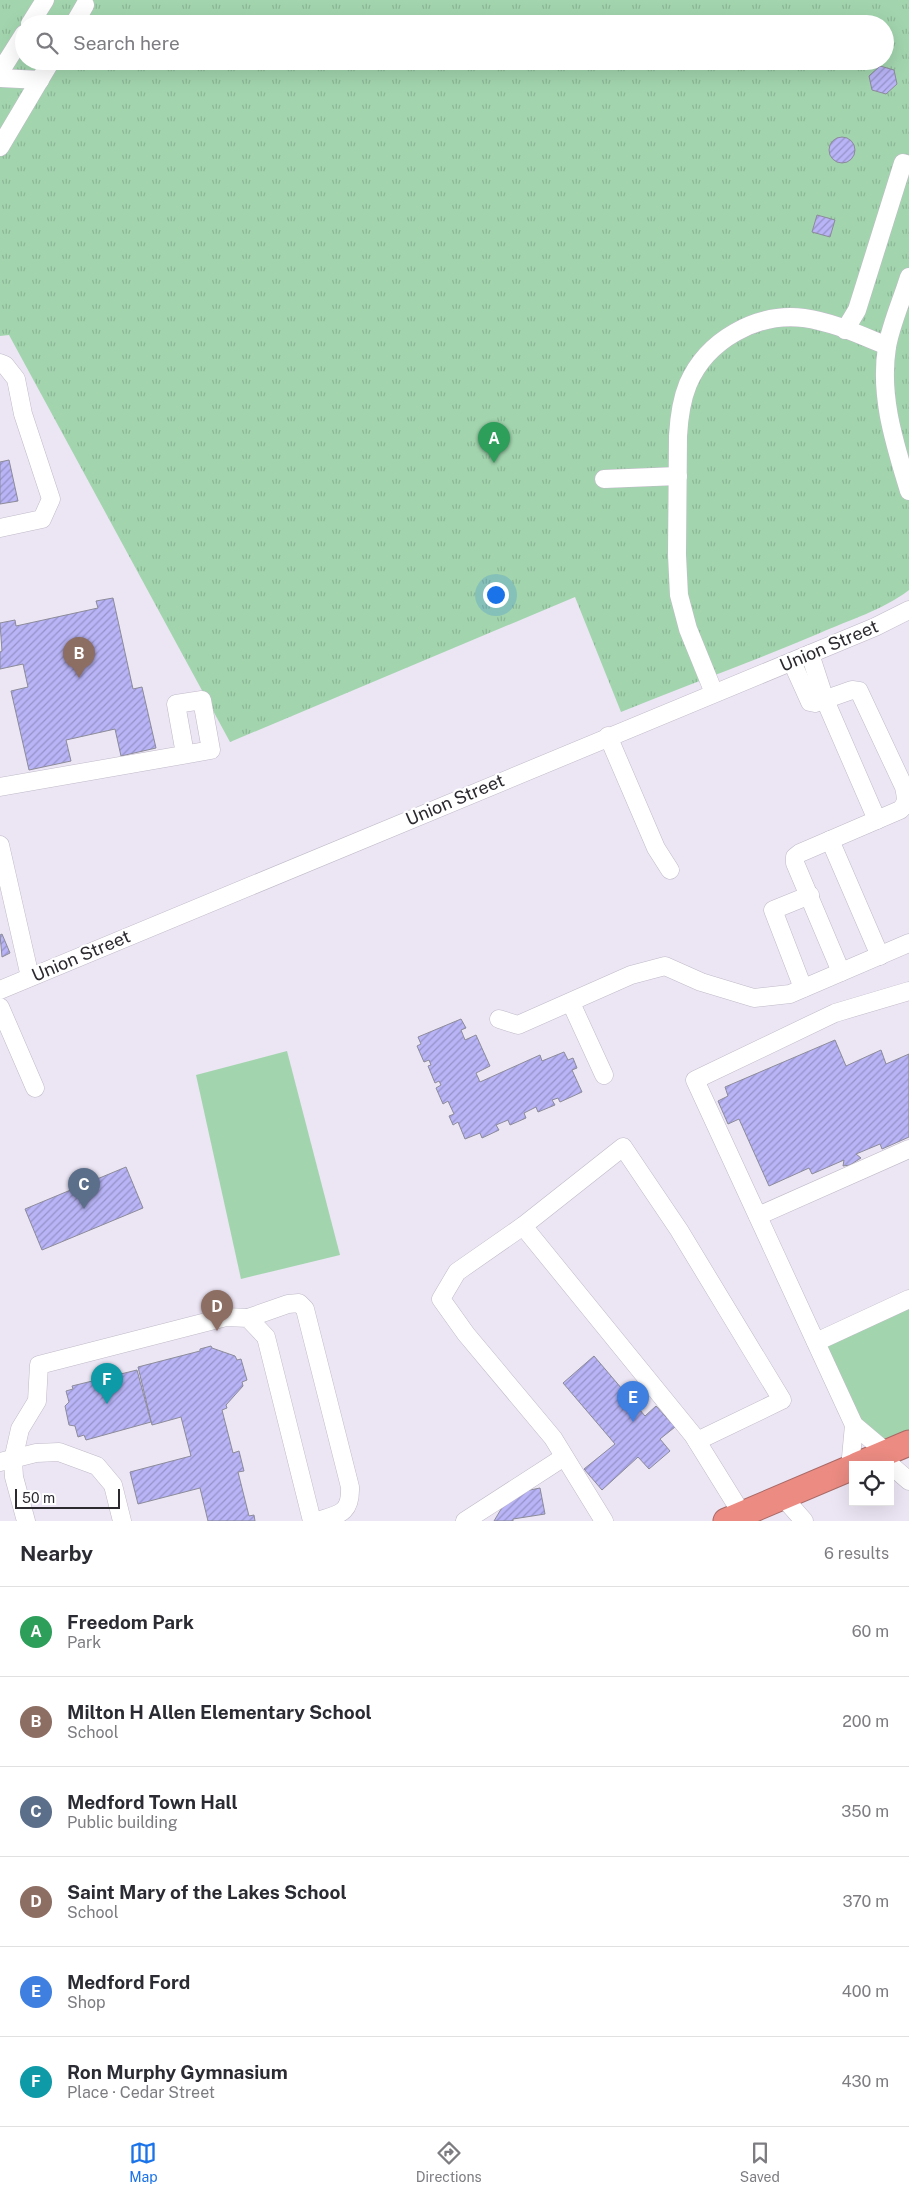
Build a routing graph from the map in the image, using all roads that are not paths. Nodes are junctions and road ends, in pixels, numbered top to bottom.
1 (45, 0) edge
2 (85, 5) dead end
3 (36, 15) edge
4 (79, 15) edge
5 (15, 48) edge
6 (46, 70) edge
7 (0, 72) edge
8 (0, 78) edge
9 (40, 80) junction
10 (8, 119) edge
11 (0, 147) edge
12 (909, 165) edge
13 (909, 277) edge
14 (845, 330) junction
15 (887, 346) junction
16 (0, 363) edge
17 (678, 476) junction
18 (604, 479) dead end
19 (909, 490) edge
20 (0, 528) edge
21 (909, 610) edge
22 (810, 654) junction
23 (792, 662) junction
24 (714, 693) junction
25 (825, 700) junction
26 (608, 736) junction
27 (185, 754) dead end
28 (0, 787) edge
29 (877, 820) junction
30 (830, 840) junction
31 (0, 845) edge
32 (670, 870) dead end
33 (810, 895) junction
34 (909, 943) edge
35 (880, 956) junction
36 (841, 972) junction
37 (30, 977) junction
38 (802, 988) junction
39 (0, 990) edge
40 (909, 991) edge
41 (571, 1003) junction
42 (0, 1007) edge
43 (499, 1019) dead end
44 (604, 1074) dead end
45 (34, 1088) dead end
46 (909, 1149) edge
47 (758, 1216) junction
48 (523, 1226) junction
49 (909, 1300) edge
50 (248, 1318) junction
51 (816, 1342) junction
52 (854, 1425) junction
53 (698, 1441) junction
54 (909, 1443) edge
55 (564, 1457) junction
56 (7, 1461) edge
57 (865, 1461) edge
58 (849, 1468) edge
59 (894, 1474) edge
60 (909, 1481) edge
61 (783, 1497) junction
62 (734, 1518) edge
63 (26, 1521) edge
64 (122, 1521) edge
65 (312, 1521) edge
66 (317, 1521) edge
67 (465, 1521) edge
68 (604, 1521) edge
69 (804, 1521) edge

1 - 3 street
2 - 4 street
5 - 7 street
6 - 9 street
8 - 9 street
9 - 10 street
10 - 11 street
12 - 14 street
13 - 15 street
14 - 15 street
14 - 17 street
15 - 19 street
16 - 20 street
17 - 18 street
17 - 24 street
21 - 22 street, Union Street
22 - 23 street, Union Street
22 - 25 street
23 - 24 street, Union Street
23 - 25 street
24 - 26 street, Union Street
25 - 29 street
25 - 29 street
26 - 32 street
26 - 37 street, Union Street
27 - 28 street
29 - 30 street
30 - 33 street
30 - 35 street
31 - 37 street
33 - 36 street
33 - 38 street
34 - 35 street
35 - 36 street
36 - 38 street
37 - 39 street, Union Street
38 - 41 street
40 - 47 street
41 - 43 street
41 - 44 street
42 - 45 street
46 - 47 street
47 - 51 street
48 - 53 street
48 - 53 street
48 - 55 street
49 - 51 street
50 - 56 street
50 - 65 street
50 - 66 street
51 - 52 street
52 - 57 street
52 - 57 street
53 - 62 street
54 - 57 highway
55 - 67 street
55 - 68 street
56 - 63 street
56 - 64 street
58 - 61 highway
59 - 60 street
61 - 62 highway
61 - 69 street

